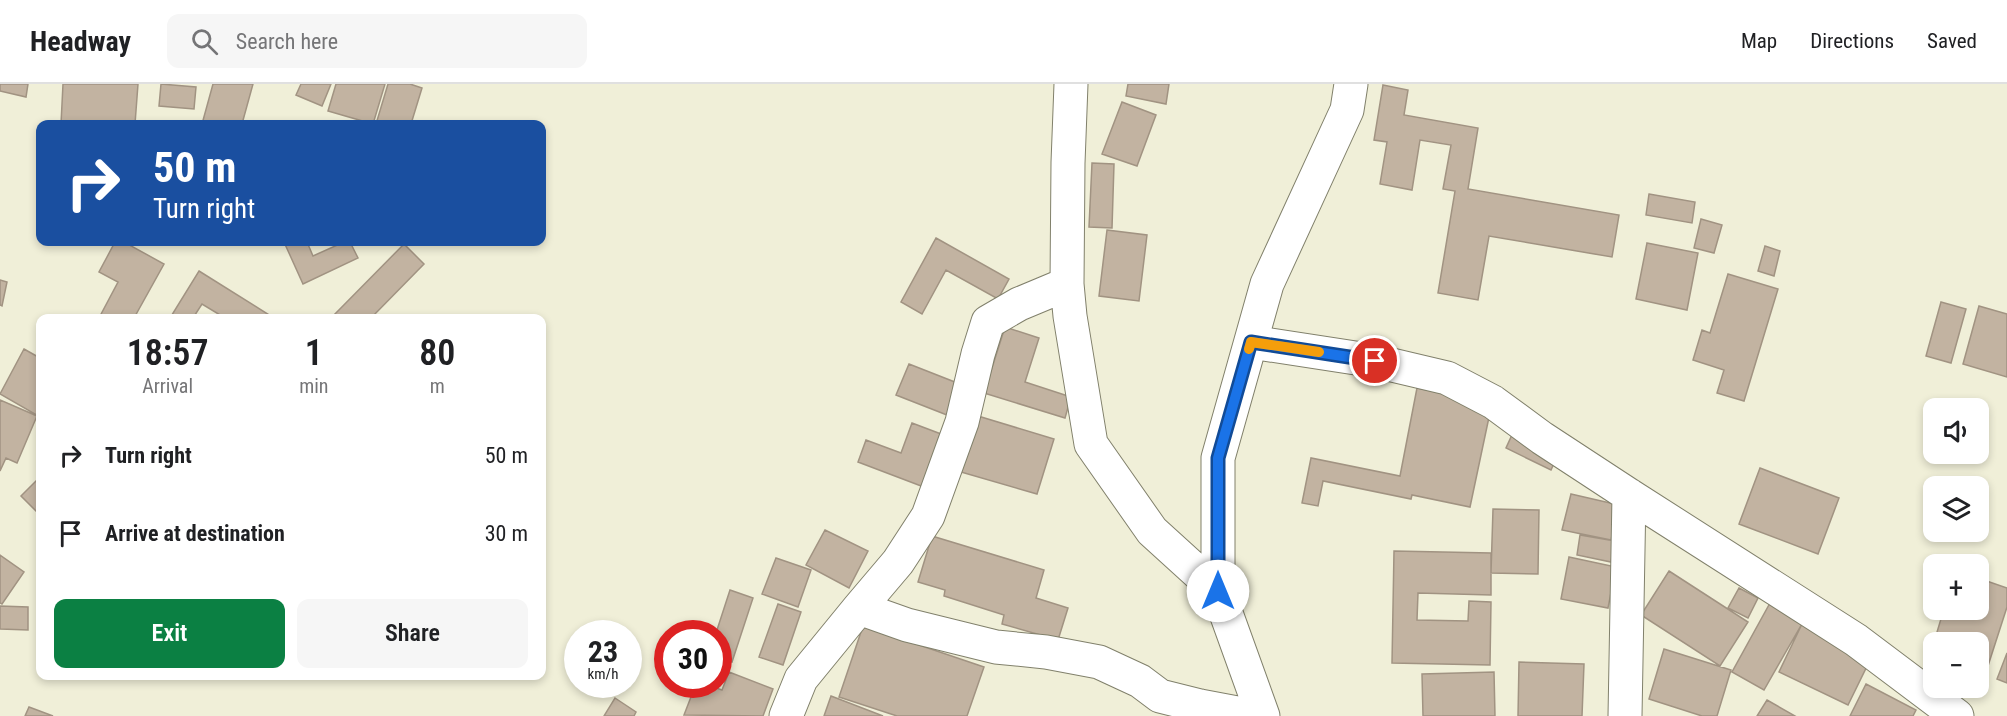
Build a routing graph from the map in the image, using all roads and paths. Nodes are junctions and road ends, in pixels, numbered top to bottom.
1 (1071, 84) edge
2 (1351, 84) edge
3 (1067, 284) junction
4 (1251, 342) junction
5 (1629, 495) junction
6 (1218, 591) junction
7 (859, 608) junction
8 (1952, 714) edge
9 (786, 716) edge
10 (1253, 716) edge
11 (1263, 716) edge
12 (1625, 716) edge

1 - 3 street
2 - 4 street
3 - 6 street
3 - 7 street
4 - 5 street
4 - 6 street
5 - 8 street
5 - 12 street
6 - 11 street
7 - 9 street
7 - 10 street

